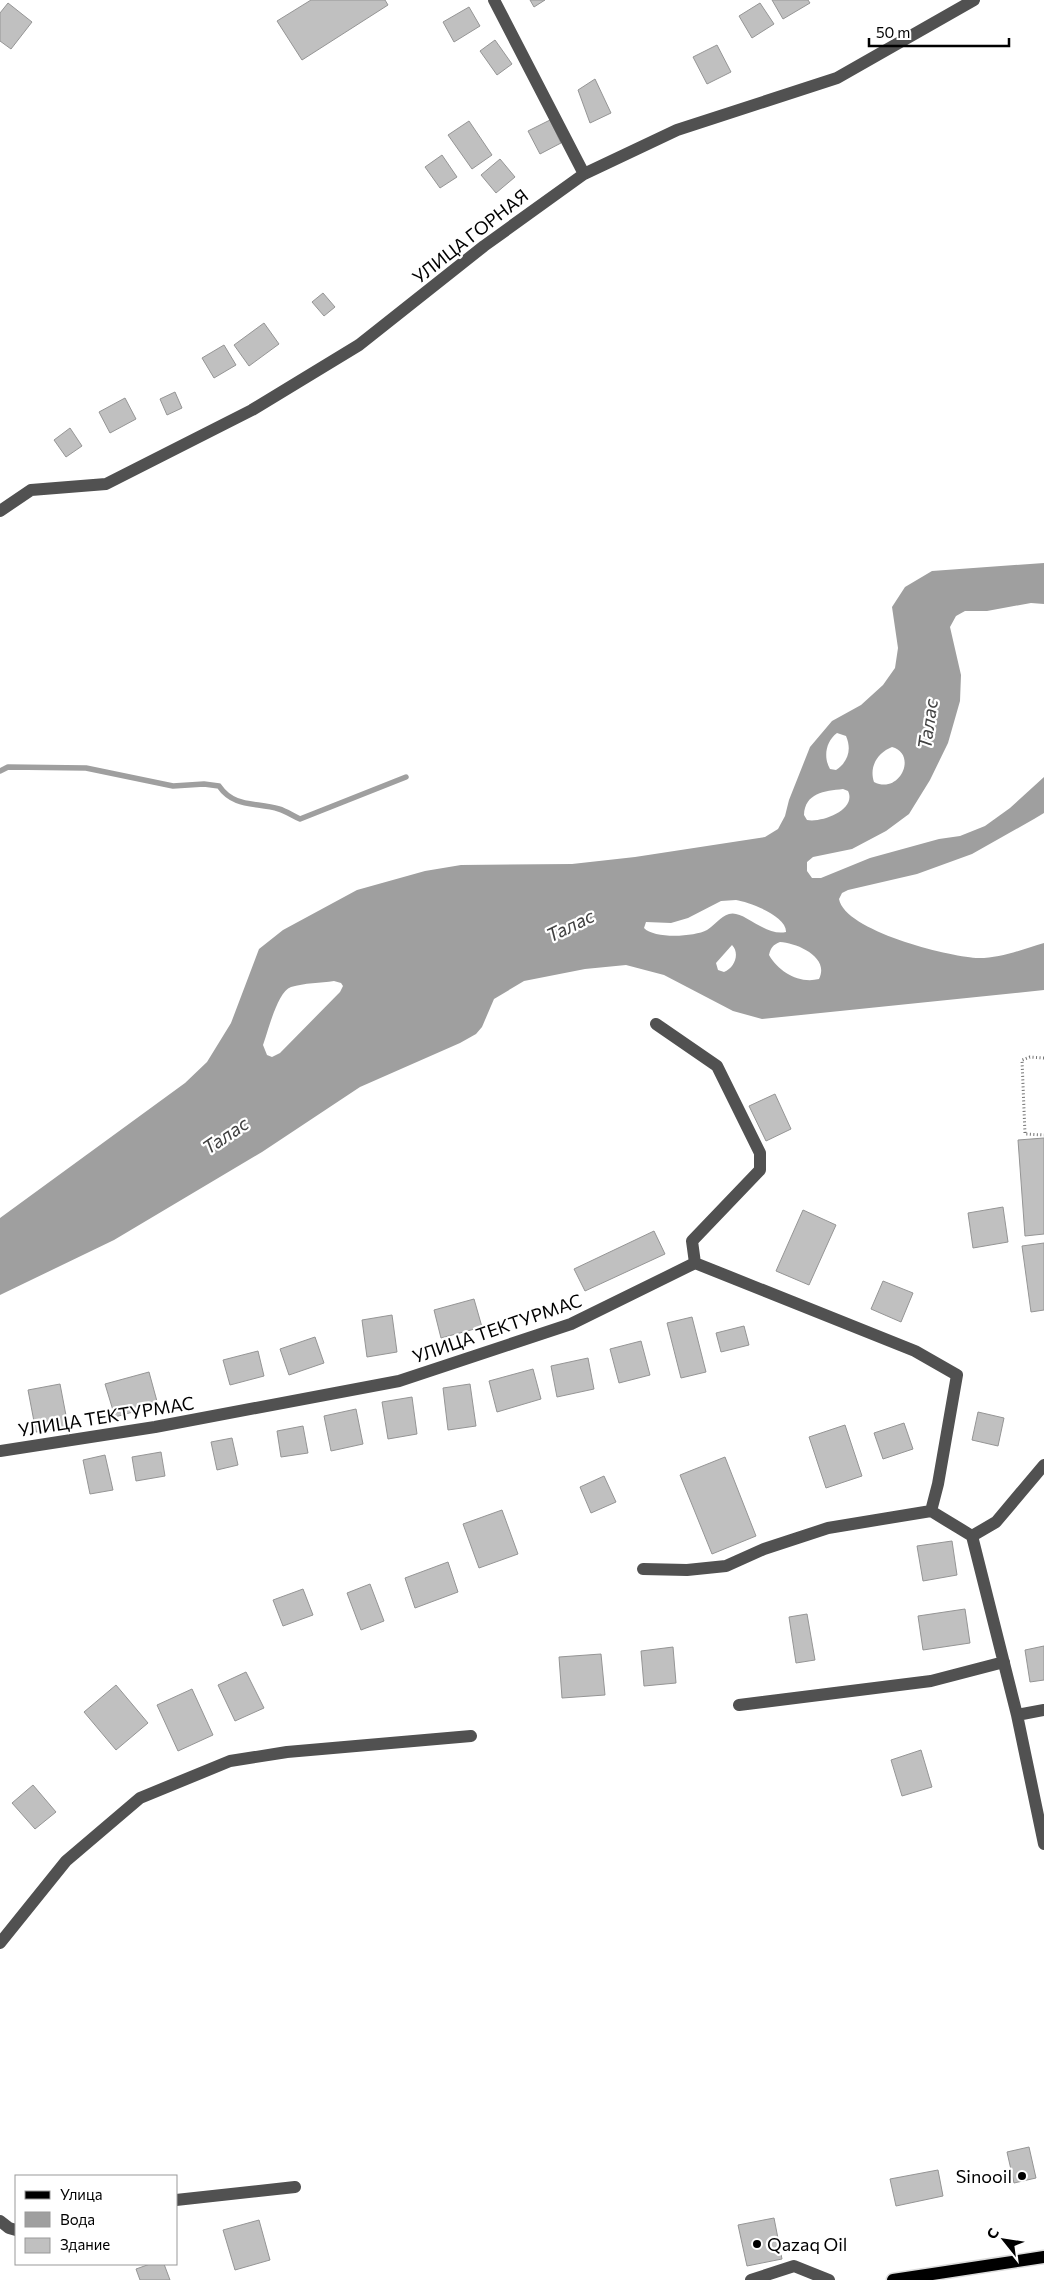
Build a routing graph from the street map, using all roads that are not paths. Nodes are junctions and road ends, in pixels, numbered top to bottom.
1 (494, 0) edge
2 (974, 0) edge
3 (584, 174) junction
4 (0, 511) edge
5 (656, 1024) dead end
6 (695, 1262) junction
7 (0, 1451) edge
8 (1044, 1465) edge
9 (931, 1511) junction
10 (972, 1536) junction
11 (644, 1569) dead end
12 (1004, 1662) junction
13 (739, 1705) dead end
14 (1044, 1710) edge
15 (1017, 1715) junction
16 (471, 1736) dead end
17 (1044, 1844) edge
18 (0, 1943) edge
19 (295, 2187) dead end
20 (178, 2200) edge
21 (0, 2221) edge
22 (15, 2230) edge
23 (1044, 2257) edge
24 (751, 2280) edge
25 (829, 2280) edge
26 (893, 2280) edge

1 - 3 street
2 - 3 street, УЛИЦА ГОРНАЯ
3 - 4 street, УЛИЦА ГОРНАЯ
5 - 6 street
6 - 7 street, УЛИЦА ТЕКТУРМАС
6 - 9 street
8 - 10 street
9 - 10 street
9 - 11 street
10 - 12 street
12 - 13 street
12 - 15 street
14 - 15 street
15 - 17 street
16 - 18 street
19 - 20 street
21 - 22 street
23 - 26 main road
24 - 25 street

